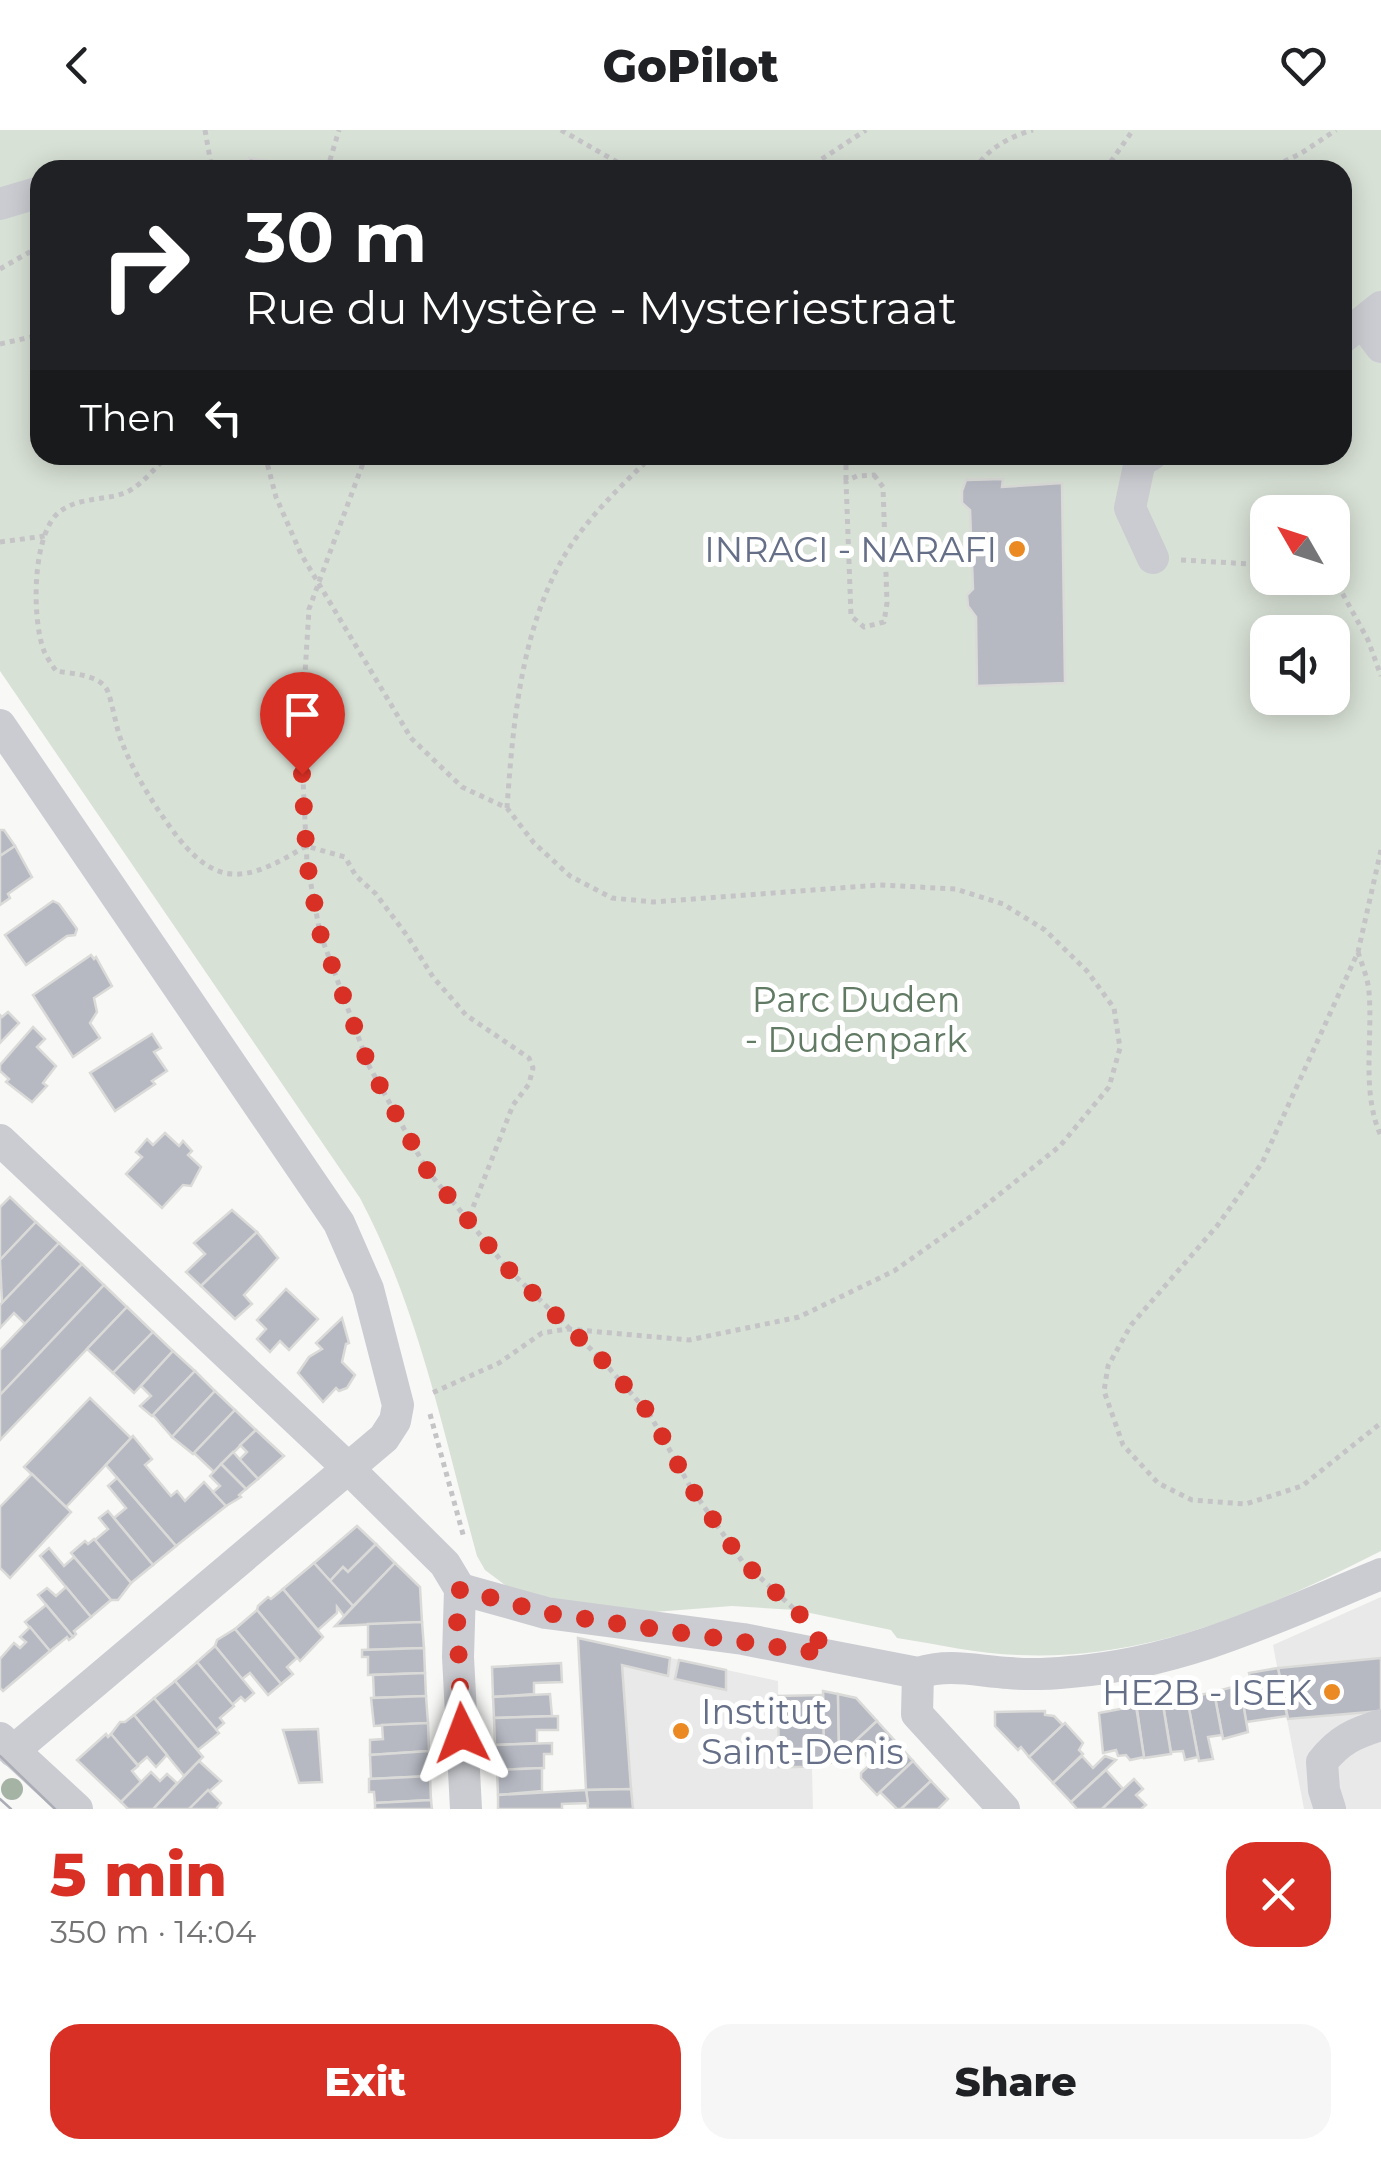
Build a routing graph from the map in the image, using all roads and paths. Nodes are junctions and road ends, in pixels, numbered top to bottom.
1 (205, 130) edge
2 (339, 130) edge
3 (561, 130) edge
4 (866, 130) edge
5 (1033, 130) edge
6 (1133, 130) edge
7 (1336, 130) edge
8 (210, 160) edge
9 (331, 160) edge
10 (611, 160) edge
11 (820, 160) edge
12 (980, 160) edge
13 (1112, 160) edge
14 (1287, 160) edge
15 (30, 195) edge
16 (0, 204) edge
17 (30, 254) edge
18 (0, 269) edge
19 (30, 336) edge
20 (0, 344) edge
21 (159, 465) edge
22 (268, 465) edge
23 (362, 465) edge
24 (643, 465) edge
25 (846, 465) edge
26 (1139, 465) edge
27 (846, 481) junction
28 (45, 536) junction
29 (0, 542) edge
30 (1153, 558) joint
31 (1250, 564) edge
32 (318, 584) junction
33 (1344, 595) edge
34 (1381, 676) edge
35 (0, 725) edge
36 (507, 808) junction
37 (306, 846) junction
38 (1381, 850) edge
39 (1358, 952) junction
40 (1381, 1136) edge
41 (0, 1140) edge
42 (468, 1220) junction
43 (568, 1329) junction
44 (432, 1393) dead end
45 (428, 1406) dead end
46 (1381, 1423) edge
47 (348, 1469) junction
48 (464, 1539) dead end
49 (1381, 1574) edge
50 (460, 1589) junction
51 (826, 1654) junction
52 (918, 1672) junction
53 (1381, 1725) edge
54 (6, 1744) edge
55 (76, 1809) edge
56 (466, 1809) edge
57 (1004, 1809) edge
58 (1330, 1809) edge

1 - 8 path
2 - 9 path
3 - 10 path
4 - 11 path
5 - 12 path
6 - 13 path
7 - 14 path
15 - 16 street
17 - 18 path
19 - 20 path
21 - 28 path
22 - 32 path
23 - 32 path
24 - 36 path
25 - 27 path
26 - 30 street
27 - 27 path
28 - 29 path
28 - 37 path
30 - 31 path
32 - 36 path
32 - 37 path
33 - 34 path
35 - 47 street
36 - 43 path
37 - 42 path
37 - 42 path
38 - 39 path
39 - 40 path
39 - 46 path
41 - 47 street
42 - 43 path
43 - 44 path
43 - 51 path
45 - 48 path
47 - 50 street
47 - 54 street
49 - 52 street
50 - 51 street
50 - 56 street
51 - 52 street
52 - 57 street
53 - 58 street
54 - 55 street

